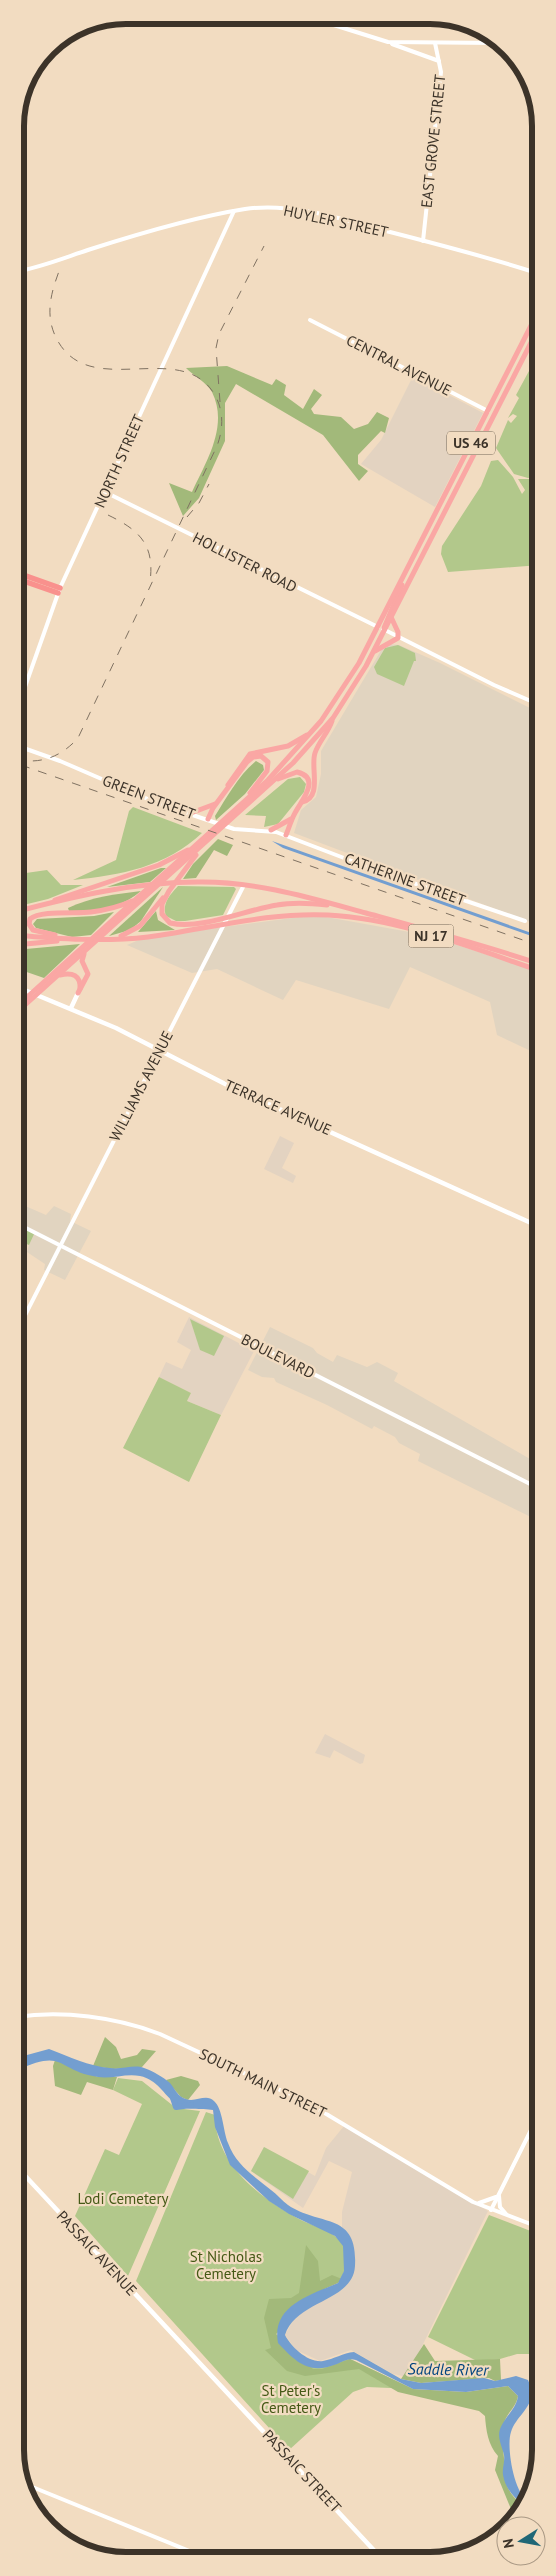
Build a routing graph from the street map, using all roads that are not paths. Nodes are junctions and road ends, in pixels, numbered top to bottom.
1 (331, 24) edge
2 (94, 29) edge
3 (69, 41) edge
4 (388, 42) junction
5 (435, 43) junction
6 (490, 44) edge
7 (439, 61) junction
8 (234, 211) junction
9 (423, 241) junction
10 (24, 270) edge
11 (532, 272) edge
12 (310, 320) dead end
13 (532, 324) edge
14 (532, 342) edge
15 (488, 411) junction
16 (105, 492) junction
17 (24, 576) edge
18 (403, 577) junction
19 (24, 580) edge
20 (59, 590) junction
21 (391, 617) junction
22 (377, 628) junction
23 (384, 631) junction
24 (398, 638) junction
25 (371, 639) junction
26 (373, 652) junction
27 (24, 689) edge
28 (532, 701) edge
29 (333, 718) junction
30 (312, 732) junction
31 (24, 748) edge
32 (274, 782) junction
33 (224, 794) junction
34 (245, 801) junction
35 (302, 802) junction
36 (217, 803) junction
37 (191, 813) junction
38 (232, 817) junction
39 (208, 819) junction
40 (292, 819) junction
41 (271, 830) junction
42 (286, 835) junction
43 (202, 843) junction
44 (244, 885) junction
45 (169, 891) junction
46 (137, 899) junction
47 (26, 909) joint
48 (374, 915) junction
49 (228, 917) junction
50 (524, 921) dead end
51 (223, 926) junction
52 (24, 936) edge
53 (101, 936) junction
54 (70, 939) junction
55 (24, 944) edge
56 (89, 946) junction
57 (532, 961) edge
58 (532, 969) edge
59 (57, 976) junction
60 (24, 989) edge
61 (40, 989) junction
62 (78, 993) junction
63 (27, 1000) junction
64 (24, 1002) edge
65 (24, 1004) edge
66 (71, 1008) junction
67 (159, 1050) junction
68 (532, 1223) edge
69 (24, 1227) edge
70 (60, 1245) junction
71 (24, 1317) edge
72 (532, 1485) edge
73 (24, 2016) edge
74 (532, 2128) edge
75 (24, 2175) edge
76 (499, 2194) junction
77 (476, 2203) junction
78 (491, 2210) junction
79 (508, 2216) junction
80 (532, 2225) edge
81 (178, 2340) joint
82 (30, 2486) edge
83 (192, 2552) edge
84 (376, 2552) edge

1 - 4 street
2 - 3 street
4 - 5 street
4 - 7 street
5 - 6 street
5 - 7 street, EAST GROVE STREET
7 - 9 street, EAST GROVE STREET
8 - 9 street, HUYLER STREET
8 - 10 street, HUYLER STREET
8 - 16 street, NORTH STREET
9 - 11 street, HUYLER STREET
12 - 15 street, CENTRAL AVENUE
13 - 15 highway, US 46
14 - 21 highway, US 46
15 - 18 highway, US 46
16 - 20 street, NORTH STREET
16 - 22 street, HOLLISTER ROAD
17 - 20 highway
18 - 22 highway, US 46
18 - 23 highway
19 - 20 highway
20 - 27 street, NORTH STREET
21 - 23 highway, US 46
21 - 24 highway
22 - 23 street, HOLLISTER ROAD
22 - 25 highway, US 46
23 - 24 street, HOLLISTER ROAD
23 - 25 highway
23 - 26 highway, US 46
24 - 26 highway
24 - 28 street, HOLLISTER ROAD
25 - 30 highway, US 46
26 - 29 highway, US 46
29 - 32 highway, US 46
29 - 35 highway
30 - 33 highway
30 - 34 highway, US 46
31 - 37 street, GREEN STREET
32 - 35 highway
32 - 38 highway, US 46
33 - 34 highway
33 - 36 highway
34 - 38 highway, US 46
35 - 40 highway
36 - 37 highway
36 - 39 highway
37 - 39 street, GREEN STREET
38 - 43 highway, US 46
39 - 41 street, GREEN STREET
40 - 41 highway
40 - 42 highway
41 - 42 street, GREEN STREET
42 - 50 street, CATHERINE STREET
43 - 45 highway
43 - 46 highway, US 46
43 - 47 highway
43 - 53 highway, US 46
44 - 47 highway, NJ 17
44 - 48 highway, NJ 17
44 - 49 street, WILLIAMS AVENUE
45 - 49 highway
45 - 53 highway
46 - 53 highway, US 46
46 - 54 highway
48 - 49 highway
48 - 57 highway, NJ 17
49 - 51 street, WILLIAMS AVENUE
51 - 53 highway, NJ 17
51 - 58 highway, NJ 17
51 - 67 street, WILLIAMS AVENUE
52 - 54 highway, NJ 17
53 - 54 highway, NJ 17
53 - 56 highway, US 46
54 - 55 highway
56 - 59 highway, US 46
56 - 61 highway, US 46
56 - 62 highway
59 - 61 highway, US 46
59 - 62 highway
60 - 66 main road, TERRACE AVENUE
61 - 63 highway, US 46
62 - 66 main road
63 - 64 highway, US 46
63 - 65 highway, US 46
66 - 67 main road, TERRACE AVENUE
67 - 68 main road, TERRACE AVENUE
67 - 70 street, WILLIAMS AVENUE
69 - 70 street, BOULEVARD
70 - 71 street, WILLIAMS AVENUE
70 - 72 street, BOULEVARD
73 - 77 street, SOUTH MAIN STREET
74 - 76 street
75 - 81 main road, PASSAIC AVENUE
76 - 77 street
76 - 78 street
76 - 79 street
77 - 78 street, SOUTH MAIN STREET
78 - 79 street, SOUTH MAIN STREET
79 - 80 street, SOUTH MAIN STREET
81 - 84 main road, PASSAIC STREET
82 - 83 street

